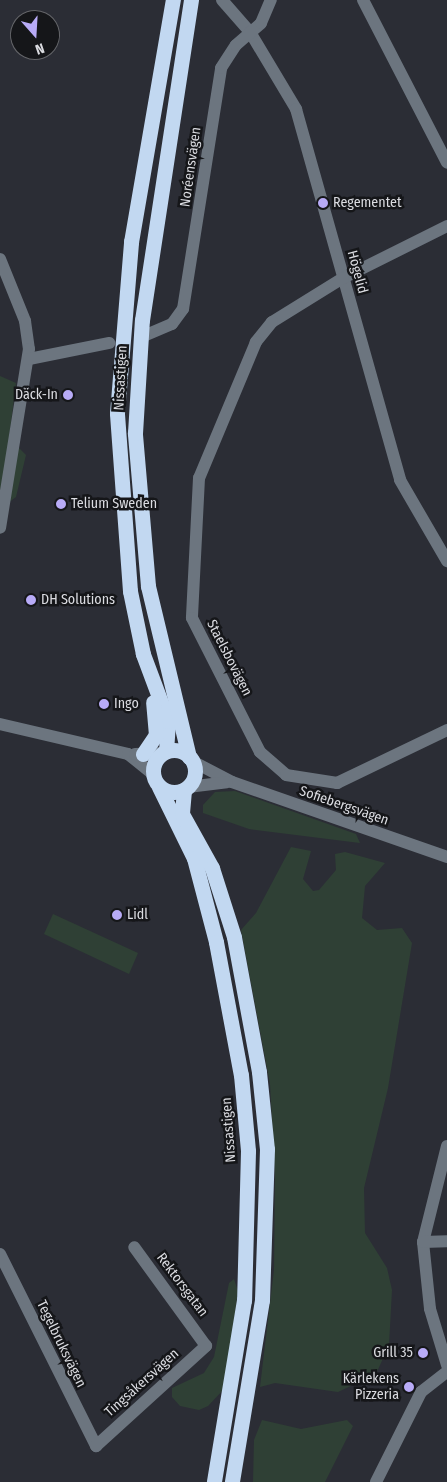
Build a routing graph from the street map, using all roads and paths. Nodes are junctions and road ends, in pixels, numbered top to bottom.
1 (173, 0) edge
2 (191, 0) edge
3 (222, 0) edge
4 (271, 0) edge
5 (363, 0) edge
6 (250, 32) junction
7 (447, 163) edge
8 (447, 226) edge
9 (0, 259) edge
10 (343, 278) junction
11 (146, 335) dead end
12 (110, 343) dead end
13 (29, 359) junction
14 (0, 528) edge
15 (447, 562) edge
16 (151, 681) junction
17 (0, 724) edge
18 (447, 730) edge
19 (164, 752) junction
20 (128, 754) junction
21 (144, 754) junction
22 (191, 759) junction
23 (156, 780) junction
24 (232, 782) junction
25 (186, 788) junction
26 (447, 857) edge
27 (447, 1146) edge
28 (447, 1241) edge
29 (423, 1242) junction
30 (134, 1247) dead end
31 (0, 1254) edge
32 (206, 1342) joint
33 (447, 1366) edge
34 (447, 1372) edge
35 (96, 1446) joint
36 (214, 1482) edge
37 (232, 1482) edge
38 (376, 1482) edge

1 - 16 highway, Nissastigen
2 - 22 highway, Nissastigen
3 - 6 street, Högelid
4 - 6 street, Noréensvägen
5 - 7 street
6 - 10 street, Högelid
6 - 11 street, Noréensvägen
8 - 10 street
9 - 13 street
10 - 15 street, Högelid
10 - 18 street, Staelsbovägen
12 - 13 street
13 - 14 street
16 - 19 highway, Nissastigen
16 - 21 highway
17 - 20 street
19 - 21 street
19 - 22 highway
19 - 23 highway
20 - 21 street
20 - 23 street
22 - 24 street, Sofiebergsvägen
22 - 25 highway
23 - 25 highway
23 - 36 highway, Nissastigen
24 - 25 street, Sofiebergsvägen
24 - 26 street, Sofiebergsvägen
25 - 37 highway
27 - 29 street
28 - 29 street
29 - 33 street
30 - 32 street, Rektorsgatan
31 - 35 street, Tegelbruksvägen
32 - 35 street, Tingsåkersvägen
34 - 38 street

